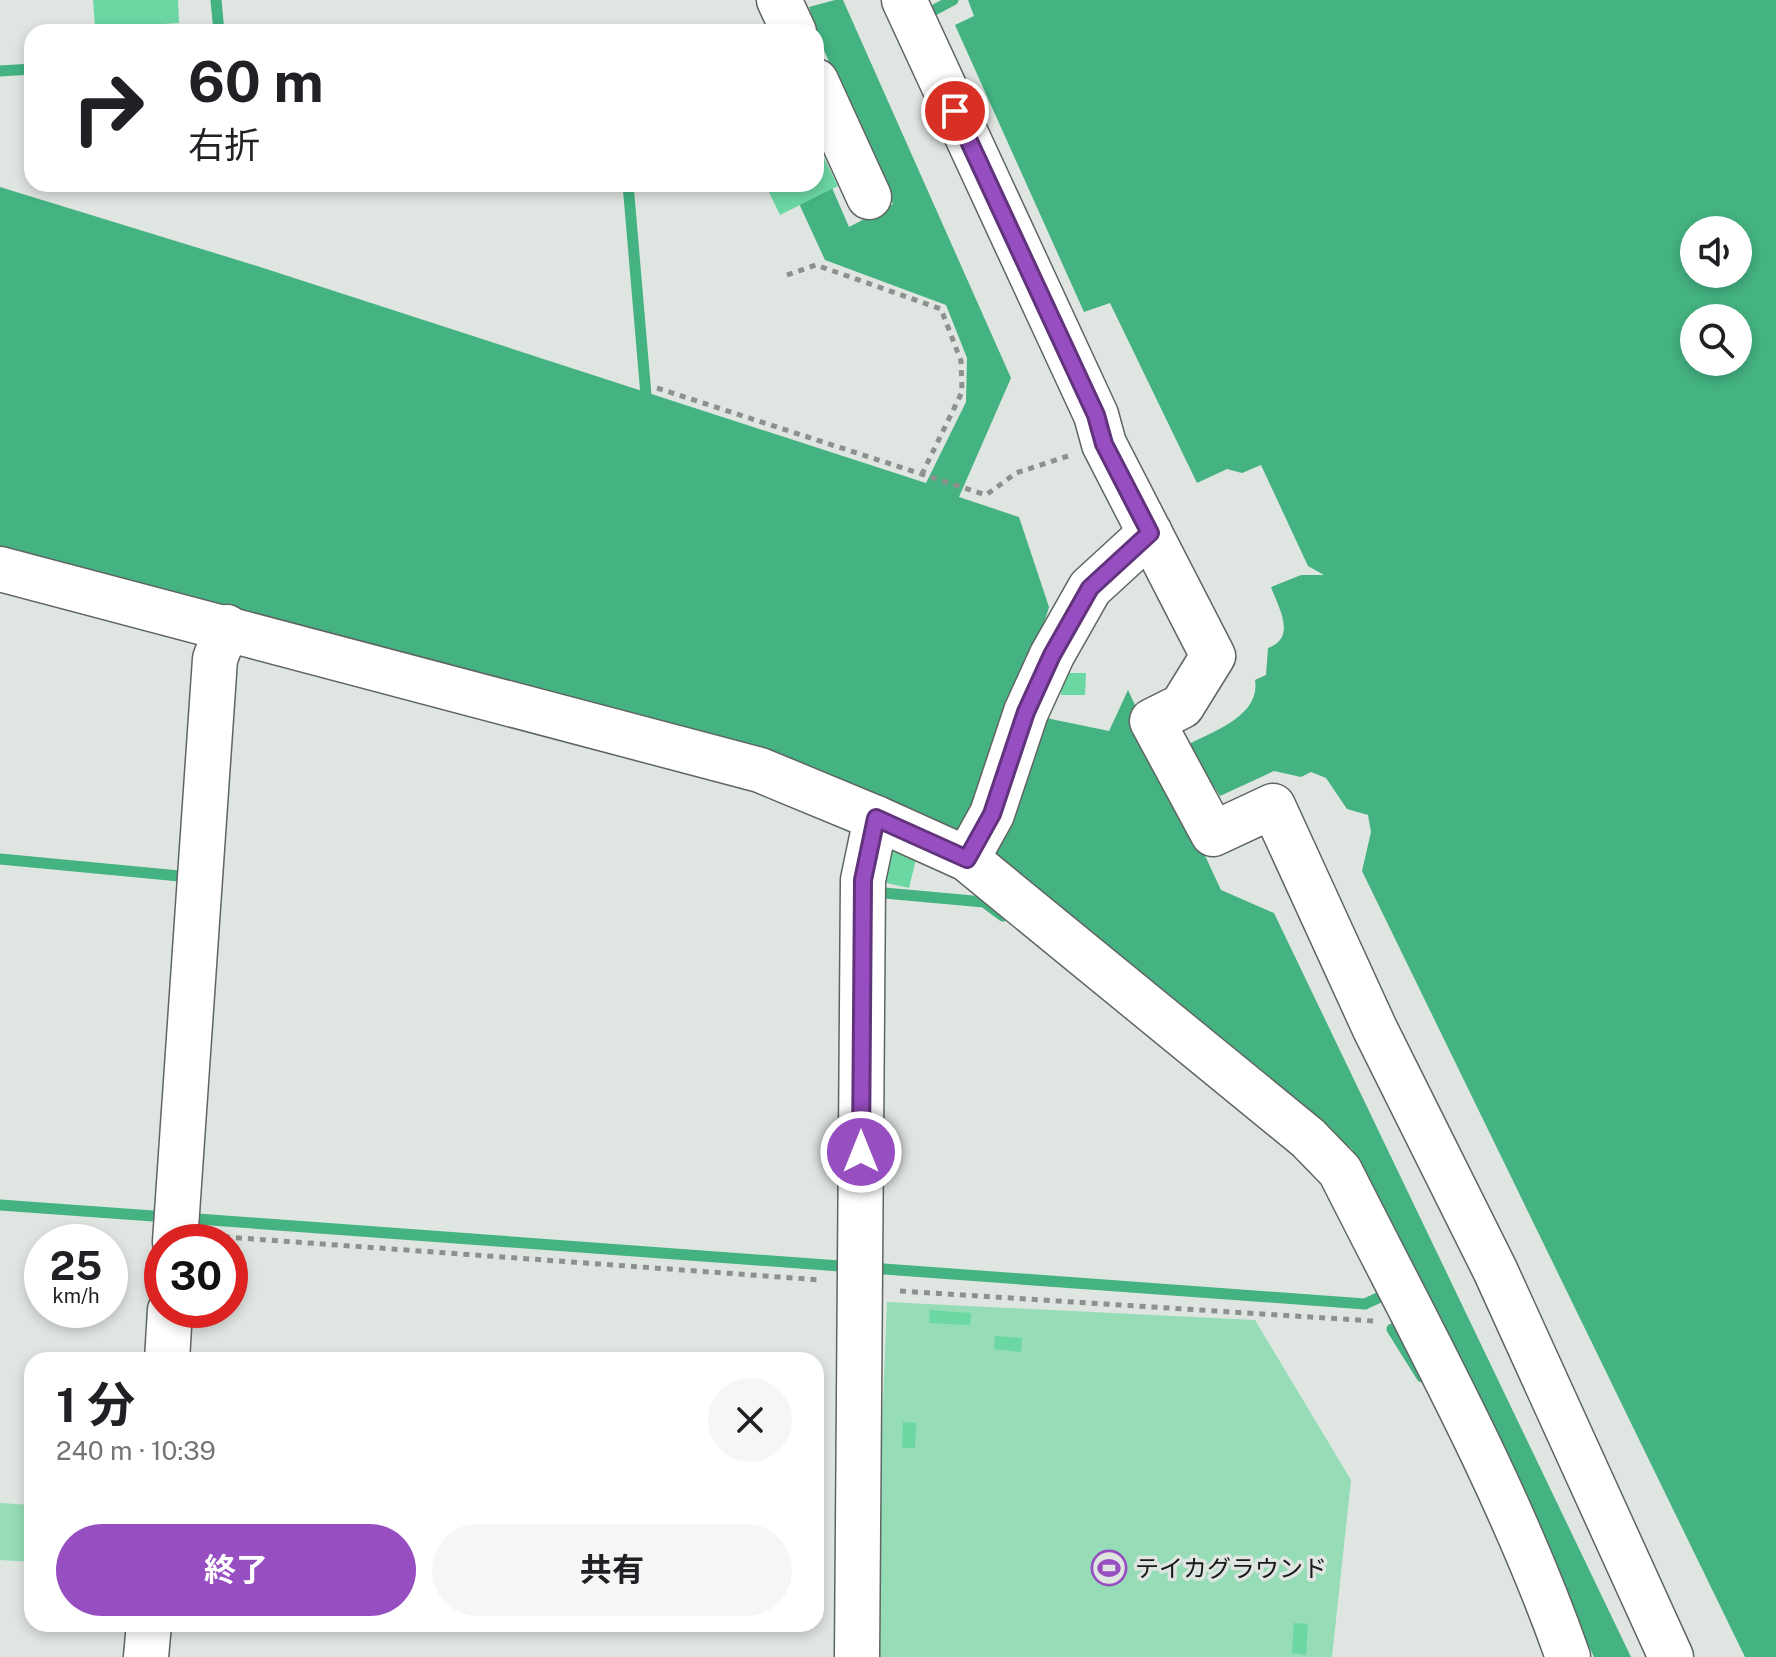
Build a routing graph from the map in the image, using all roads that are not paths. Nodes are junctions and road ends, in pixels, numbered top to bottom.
1 (779, 0) edge
2 (904, 0) edge
3 (790, 24) edge
4 (824, 99) edge
5 (869, 197) dead end
6 (1100, 430) junction
7 (1150, 533) junction
8 (1190, 553) dead end
9 (0, 569) edge
10 (227, 627) junction
11 (876, 818) junction
12 (967, 859) junction
13 (176, 1224) edge
14 (169, 1328) edge
15 (167, 1352) edge
16 (148, 1632) edge
17 (146, 1657) edge
18 (857, 1657) edge
19 (1568, 1657) edge
20 (1671, 1657) edge

1 - 3 street
2 - 6 street
4 - 5 street
6 - 7 street
6 - 8 street
7 - 12 street
7 - 20 street
9 - 10 street
10 - 11 street
10 - 13 street
11 - 12 street
11 - 18 street
12 - 19 street
14 - 15 street
16 - 17 street

